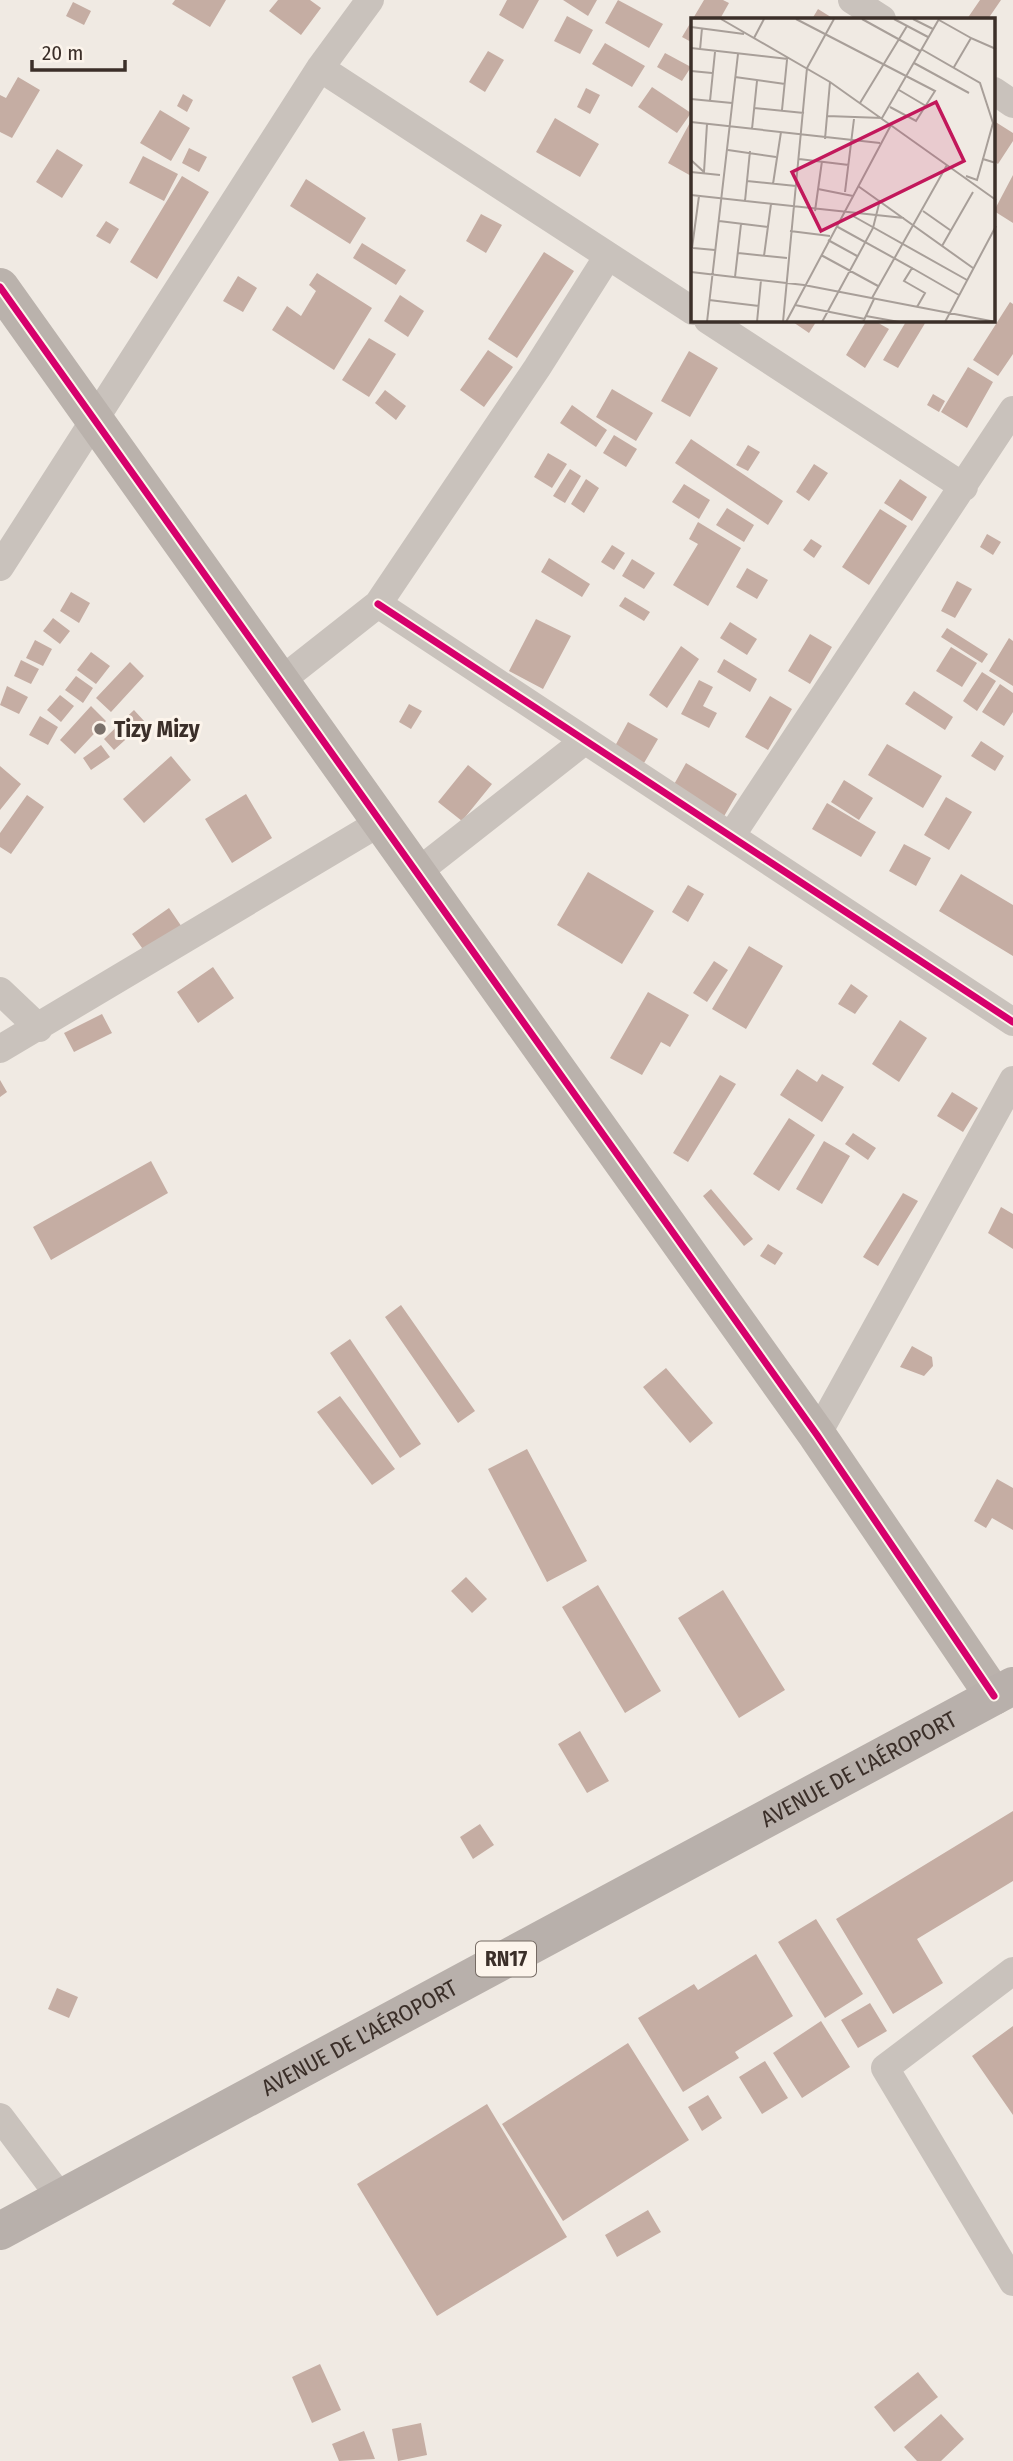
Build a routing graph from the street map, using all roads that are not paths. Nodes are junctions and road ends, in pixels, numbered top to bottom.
1 (370, 0) edge
2 (852, 0) edge
3 (880, 18) edge
4 (320, 68) junction
5 (996, 92) edge
6 (1013, 104) edge
7 (608, 256) junction
8 (0, 287) edge
9 (691, 310) edge
10 (711, 322) edge
11 (1013, 410) edge
12 (94, 420) junction
13 (964, 487) junction
14 (8, 545) edge
15 (0, 567) edge
16 (378, 604) junction
17 (279, 682) junction
18 (583, 742) junction
19 (379, 823) junction
20 (731, 836) junction
21 (415, 874) junction
22 (0, 991) edge
23 (1013, 1022) edge
24 (39, 1028) junction
25 (0, 1049) edge
26 (1013, 1080) edge
27 (817, 1435) junction
28 (1004, 1691) edge
29 (1013, 1971) edge
30 (0, 2117) edge
31 (61, 2198) junction
32 (0, 2231) edge
33 (1013, 2282) edge

1 - 4 street
2 - 3 street
4 - 7 street
4 - 12 street
5 - 6 street
7 - 9 street
7 - 16 street
8 - 12 street
10 - 13 street
11 - 13 street
12 - 14 street
12 - 17 street
13 - 20 street
14 - 15 street
16 - 17 street
16 - 18 street
17 - 19 street
18 - 20 street
18 - 21 street
19 - 21 street
19 - 24 street
20 - 23 street
21 - 27 street
22 - 24 street
24 - 25 street
26 - 27 street
27 - 28 street
28 - 31 main road, AVENUE DE L'AÉROPORT / RN17
29 - 33 street
30 - 31 street
31 - 32 main road, AVENUE DE L'AÉROPORT / RN17

